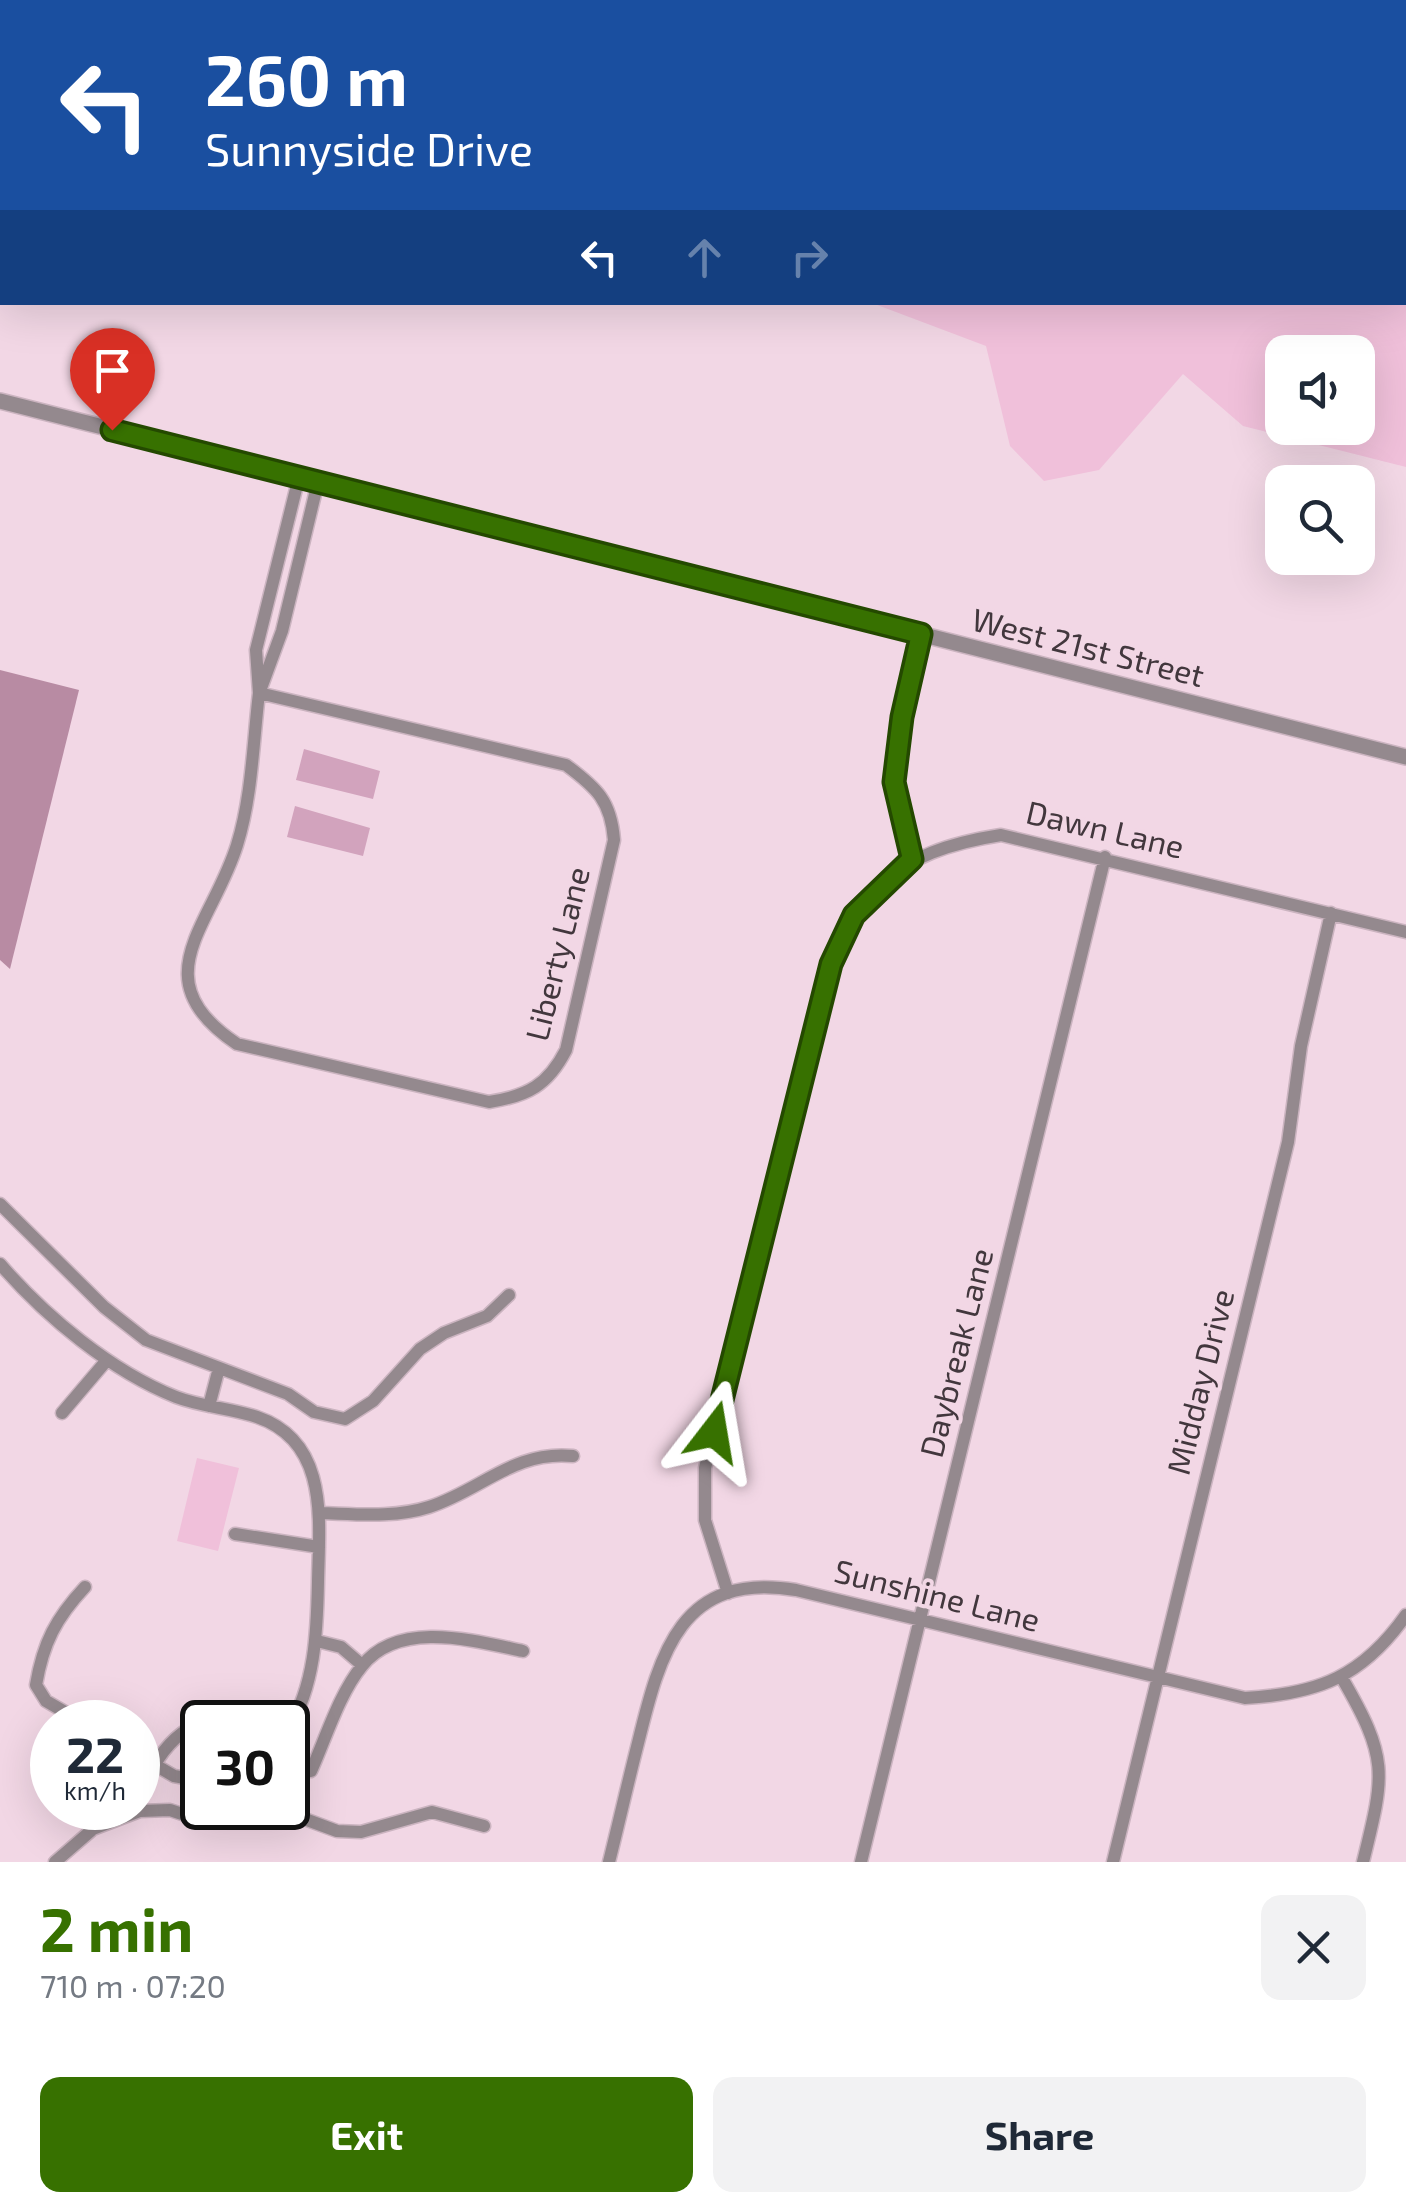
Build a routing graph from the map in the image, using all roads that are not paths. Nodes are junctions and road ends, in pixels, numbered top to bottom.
1 (0, 401) edge
2 (299, 477) junction
3 (318, 482) junction
4 (921, 634) junction
5 (259, 693) junction
6 (1406, 757) edge
7 (1106, 857) junction
8 (912, 859) junction
9 (1331, 914) junction
10 (1406, 932) edge
11 (0, 1204) edge
12 (0, 1264) edge
13 (0, 1277) edge
14 (15, 1282) junction
15 (509, 1295) dead end
16 (107, 1360) junction
17 (219, 1368) junction
18 (208, 1406) junction
19 (62, 1413) dead end
20 (573, 1456) dead end
21 (320, 1514) junction
22 (235, 1534) dead end
23 (318, 1547) junction
24 (85, 1587) dead end
25 (728, 1592) junction
26 (1406, 1615) edge
27 (920, 1620) junction
28 (317, 1641) junction
29 (523, 1652) dead end
30 (362, 1664) junction
31 (1158, 1678) junction
32 (1342, 1678) junction
33 (45, 1700) edge
34 (302, 1700) edge
35 (180, 1733) edge
36 (160, 1758) edge
37 (311, 1770) dead end
38 (180, 1813) edge
39 (310, 1821) edge
40 (484, 1826) dead end
41 (55, 1862) edge
42 (609, 1862) edge
43 (861, 1862) edge
44 (1113, 1862) edge
45 (1363, 1862) edge

1 - 2 street, West 21st Street
2 - 3 street, West 21st Street
2 - 5 street, Liberty Lane
3 - 4 street, West 21st Street
3 - 5 street, Liberty Lane
4 - 6 street, West 21st Street
4 - 8 street
5 - 5 street, Liberty Lane
7 - 8 street, Dawn Lane
7 - 9 street, Dawn Lane
7 - 27 street, Daybreak Lane
8 - 25 street, Dawn Lane
9 - 10 street, Dawn Lane
9 - 31 street, Midday Drive
11 - 17 street
12 - 14 street
13 - 14 street
14 - 16 street
15 - 17 street
16 - 18 street
16 - 19 street
17 - 18 street
18 - 21 street
20 - 21 street
21 - 23 street
22 - 23 street
23 - 28 street
24 - 33 street
25 - 27 street, Sunshine Lane
25 - 42 street, Sunshine Lane
26 - 32 street, Sunshine Lane
27 - 31 street, Sunshine Lane
27 - 43 street, Daybreak Lane
28 - 30 street
28 - 34 street
29 - 30 street
30 - 37 street
31 - 32 street, Sunshine Lane
31 - 44 street, Midday Drive
32 - 45 street
35 - 36 street
38 - 41 street
39 - 40 street

